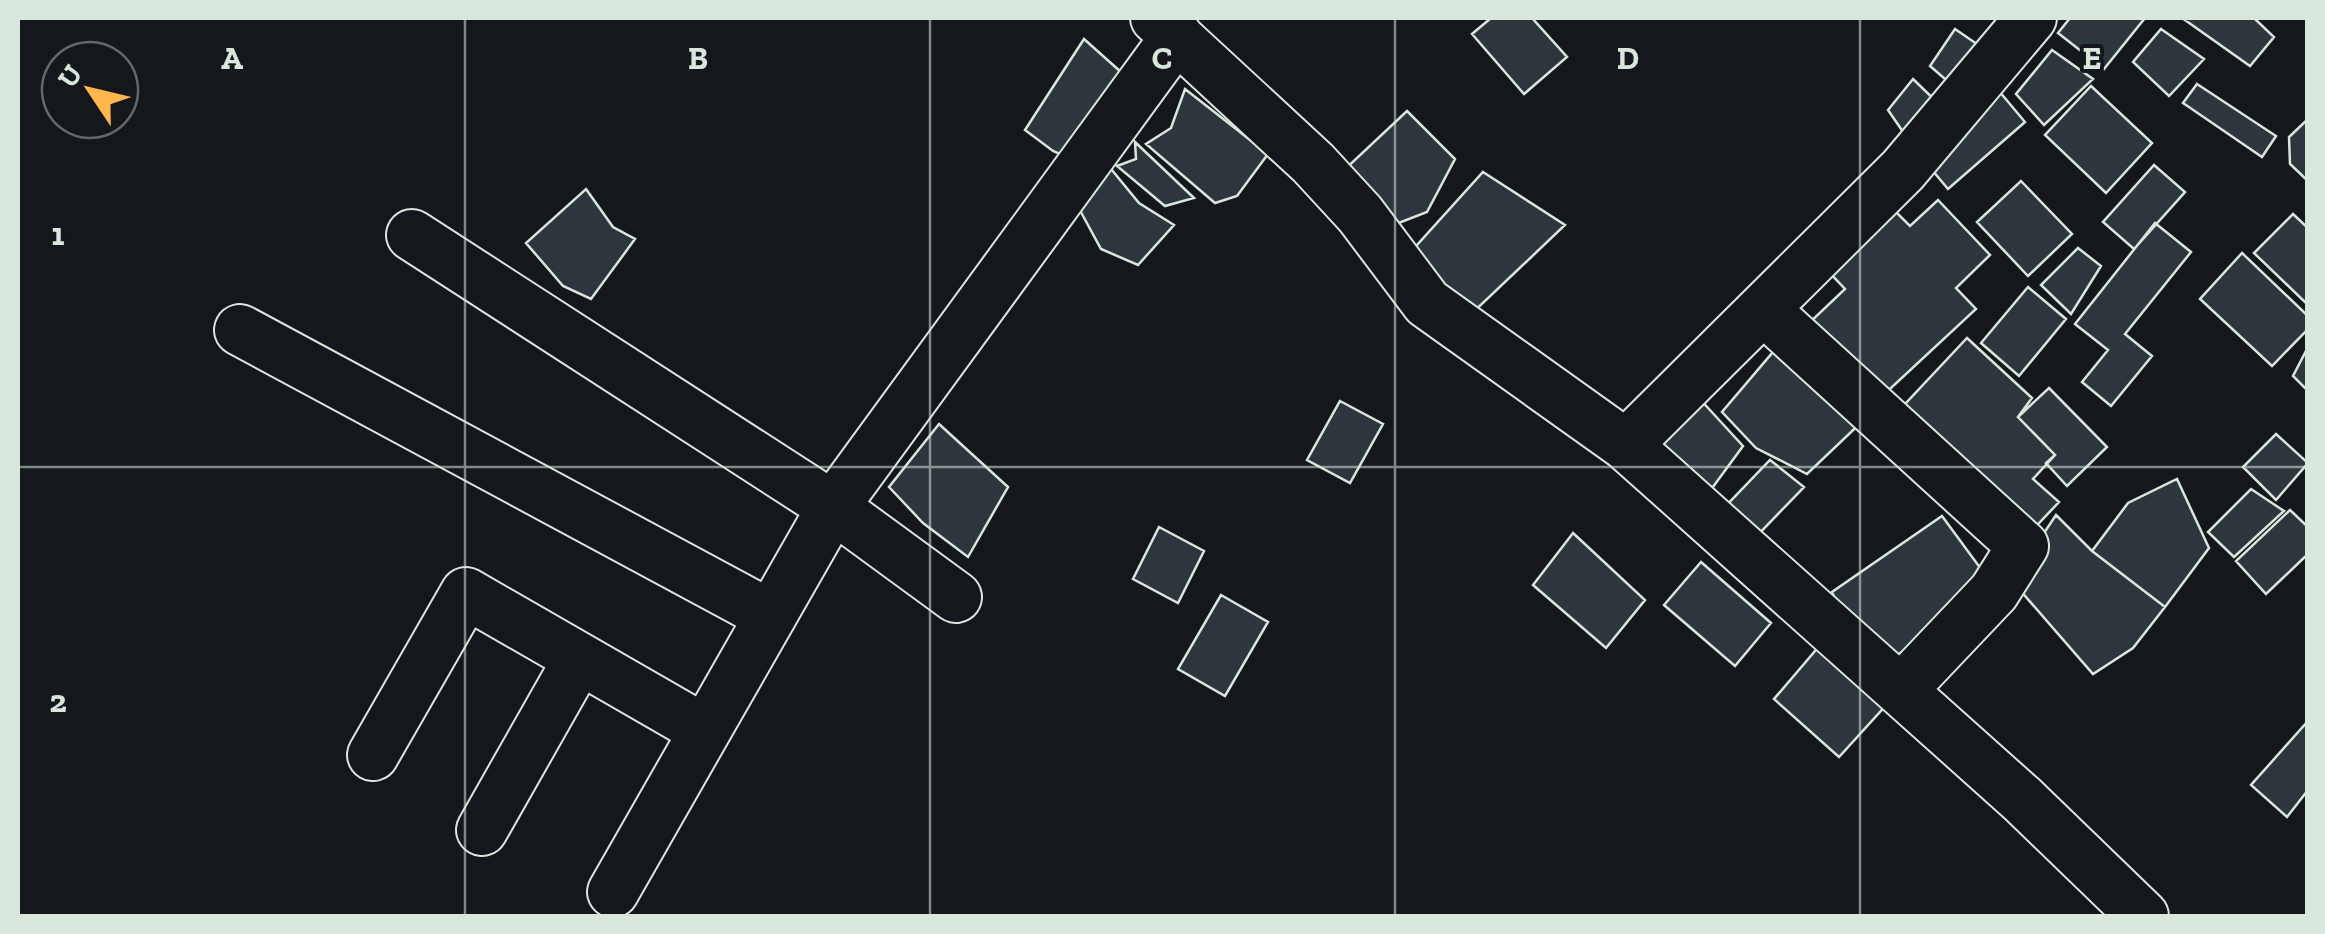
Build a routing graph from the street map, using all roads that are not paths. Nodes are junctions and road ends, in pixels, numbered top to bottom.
1 (2031, 18) edge
2 (1167, 27) edge
3 (412, 235) dead end
4 (1764, 309) junction
5 (240, 330) dead end
6 (1626, 445) junction
7 (833, 507) junction
8 (956, 597) dead end
9 (771, 616) junction
10 (580, 658) junction
11 (1901, 690) junction
12 (704, 730) junction
13 (372, 755) dead end
14 (482, 830) dead end
15 (613, 892) dead end
16 (2143, 916) edge

1 - 4 street
2 - 6 street
2 - 7 street
3 - 7 street
4 - 6 street
4 - 11 street
5 - 9 street
6 - 11 street
7 - 8 street
7 - 9 street
9 - 12 street
10 - 12 street
10 - 13 street
10 - 14 street
11 - 16 street
12 - 15 street

